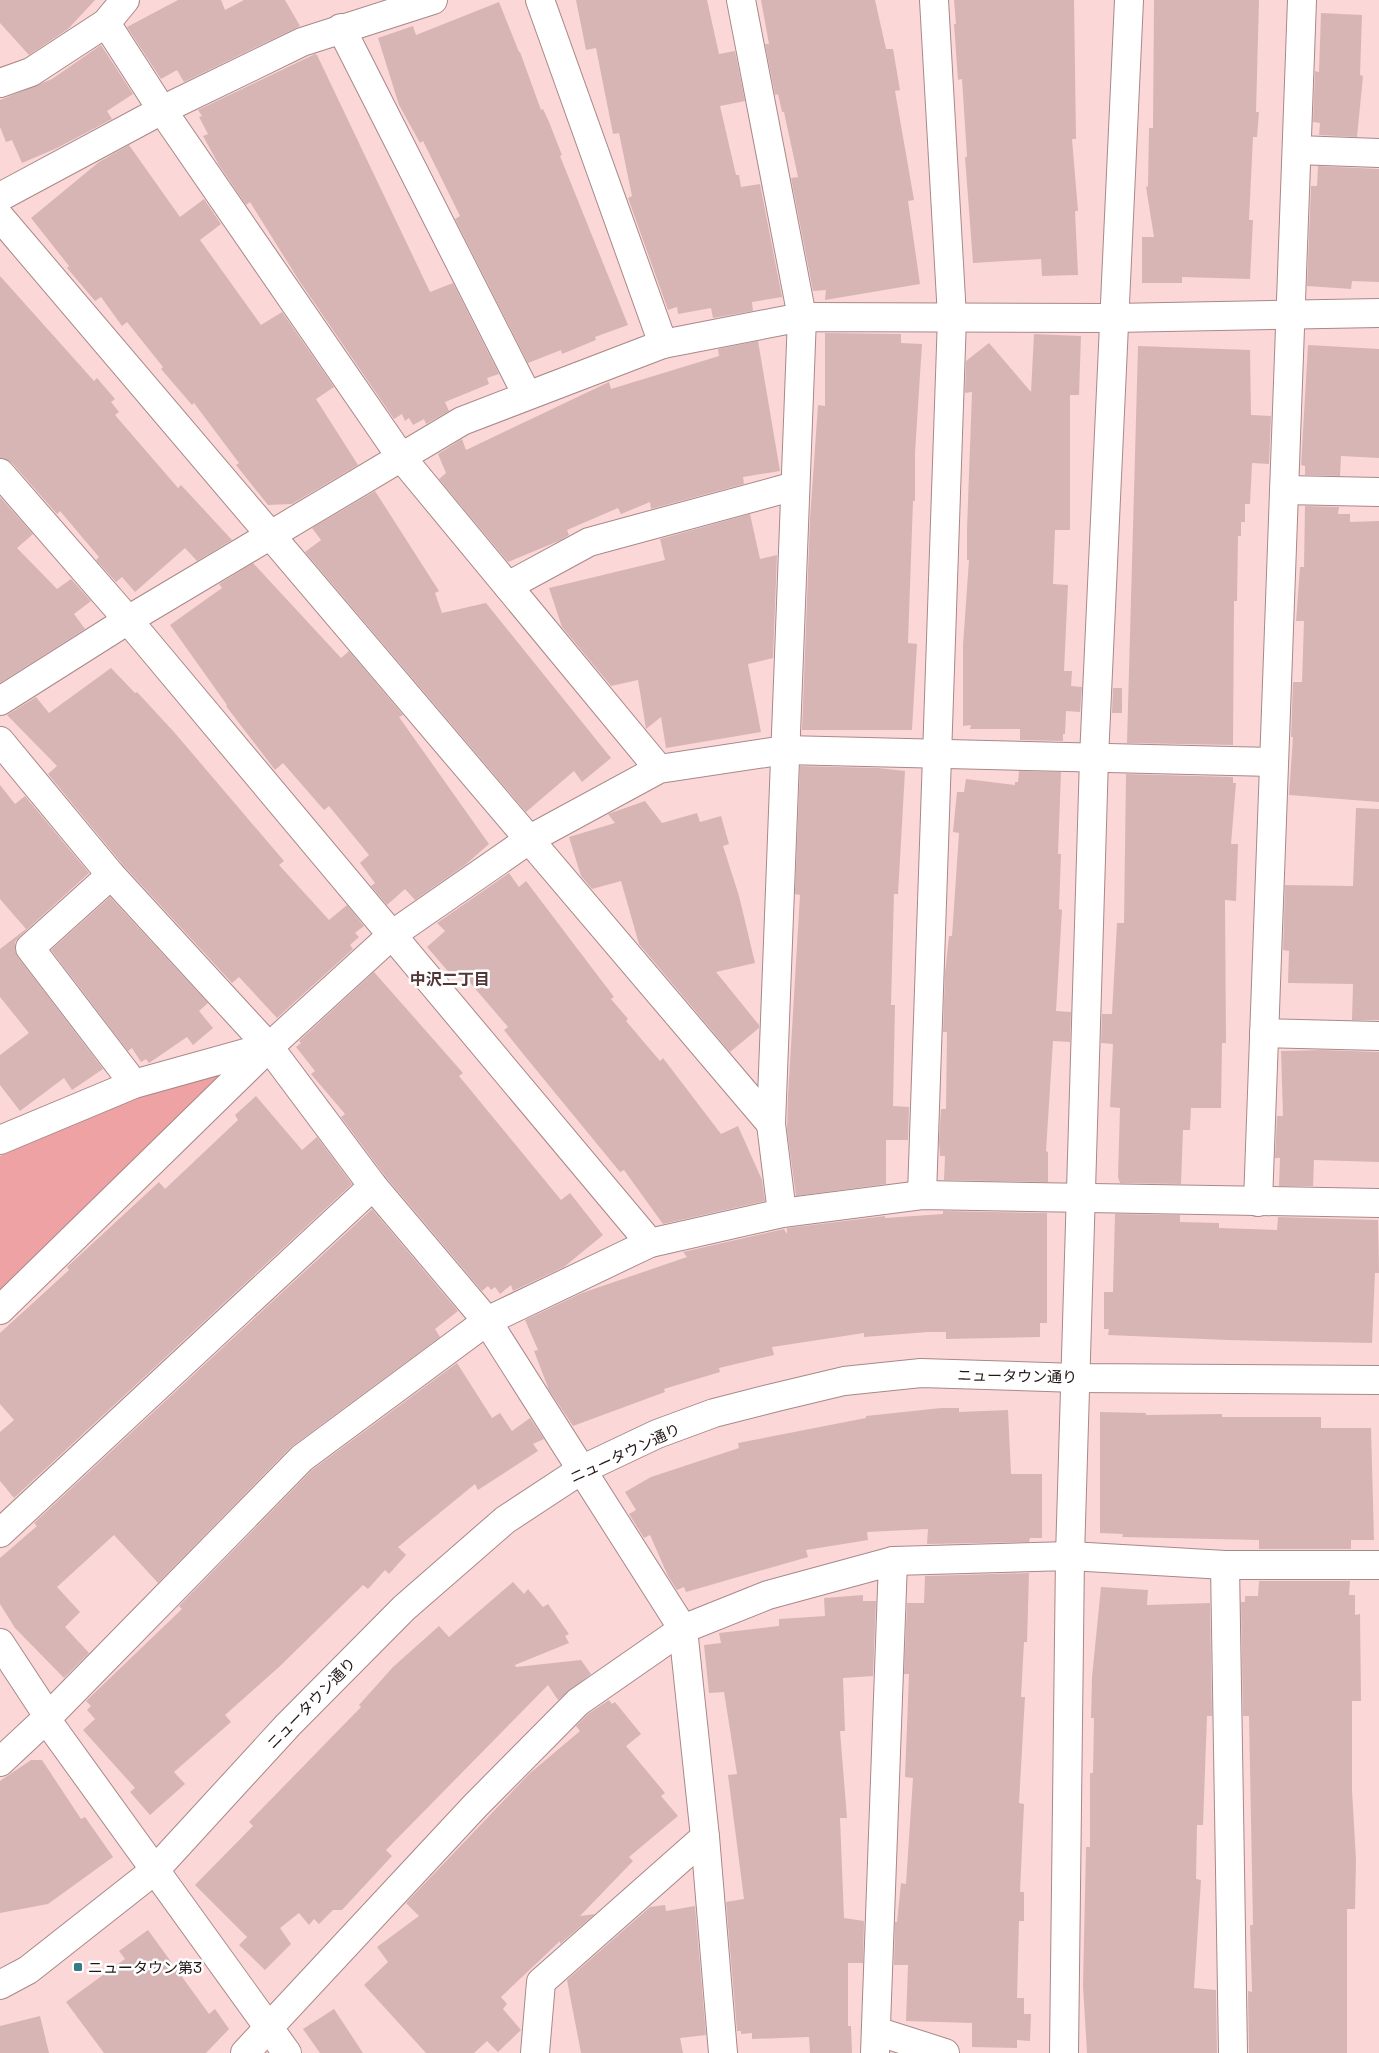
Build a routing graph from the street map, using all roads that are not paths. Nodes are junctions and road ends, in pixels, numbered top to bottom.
1 (125, 0) edge
2 (433, 0) edge
3 (540, 0) edge
4 (740, 0) edge
5 (934, 0) edge
6 (1129, 0) edge
7 (1302, 0) edge
8 (106, 23) junction
9 (342, 28) junction
10 (0, 83) edge
11 (162, 110) junction
12 (1297, 150) junction
13 (1379, 153) edge
14 (0, 197) edge
15 (0, 217) edge
16 (1379, 312) edge
17 (1290, 315) junction
18 (802, 317) junction
19 (952, 317) junction
20 (1113, 318) junction
21 (663, 344) junction
22 (527, 395) junction
23 (401, 457) junction
24 (0, 473) edge
25 (795, 486) junction
26 (1284, 490) junction
27 (1379, 492) edge
28 (271, 535) junction
29 (508, 586) junction
30 (128, 620) junction
31 (0, 701) edge
32 (0, 741) edge
33 (785, 750) junction
34 (938, 754) junction
35 (1094, 758) junction
36 (1274, 762) junction
37 (659, 769) junction
38 (530, 839) junction
39 (111, 875) junction
40 (393, 934) junction
41 (1264, 1033) junction
42 (1379, 1036) edge
43 (269, 1047) junction
44 (134, 1084) junction
45 (771, 1124) junction
46 (0, 1140) edge
47 (373, 1186) junction
48 (922, 1195) junction
49 (1082, 1198) junction
50 (1258, 1202) junction
51 (1379, 1203) edge
52 (782, 1213) junction
53 (650, 1243) junction
54 (0, 1310) edge
55 (487, 1321) junction
56 (1077, 1378) junction
57 (1379, 1380) edge
58 (581, 1470) junction
59 (0, 1533) edge
60 (1070, 1556) junction
61 (894, 1561) junction
62 (1225, 1565) junction
63 (1379, 1565) edge
64 (683, 1629) junction
65 (0, 1644) edge
66 (47, 1717) junction
67 (0, 1762) edge
68 (705, 1837) junction
69 (155, 1870) junction
70 (0, 1984) edge
71 (269, 2027) junction
72 (875, 2042) edge
73 (245, 2053) edge
74 (287, 2053) edge
75 (535, 2053) edge
76 (723, 2053) edge
77 (945, 2053) edge
78 (1064, 2053) edge
79 (1233, 2053) edge

1 - 8 street
2 - 9 street
3 - 21 street
4 - 18 street
5 - 19 street
6 - 20 street
7 - 12 street
8 - 10 street
8 - 11 street
9 - 11 street
9 - 22 street
11 - 14 street
11 - 23 street
12 - 13 street
12 - 17 street
15 - 28 street
16 - 17 street
17 - 20 street
17 - 26 street
18 - 19 street
18 - 21 street
18 - 25 street
19 - 20 street
19 - 34 street
20 - 35 street
21 - 22 street
22 - 23 street
23 - 28 street
23 - 29 street
24 - 30 street
25 - 29 street
25 - 33 street
26 - 27 street
26 - 36 street
28 - 30 street
28 - 38 street
29 - 37 street
30 - 31 street
30 - 40 street
32 - 39 street
33 - 34 street
33 - 37 street
33 - 45 street
34 - 35 street
34 - 48 street
35 - 36 street
35 - 49 street
36 - 41 street
37 - 38 street
38 - 40 street
38 - 45 street
39 - 43 street
39 - 44 street
40 - 43 street
40 - 53 street
41 - 42 street
41 - 50 street
43 - 44 street
43 - 47 street
43 - 54 street
44 - 46 street
45 - 52 street
47 - 55 street
47 - 59 street
48 - 49 street
48 - 52 street
49 - 50 street
49 - 56 street
50 - 51 street
52 - 53 street
53 - 55 street
55 - 58 street
55 - 66 street
56 - 57 street, ニュータウン通り
56 - 58 street, ニュータウン通り
56 - 60 street
58 - 64 street
58 - 69 street, ニュータウン通り
60 - 61 street
60 - 62 street
60 - 78 street
61 - 64 street
61 - 72 street
62 - 63 street
62 - 79 street
64 - 68 street
64 - 71 street
65 - 66 street
66 - 67 street
66 - 69 street
68 - 75 street
68 - 76 street
69 - 70 street, ニュータウン通り
69 - 71 street
71 - 73 street
71 - 74 street
72 - 77 street

